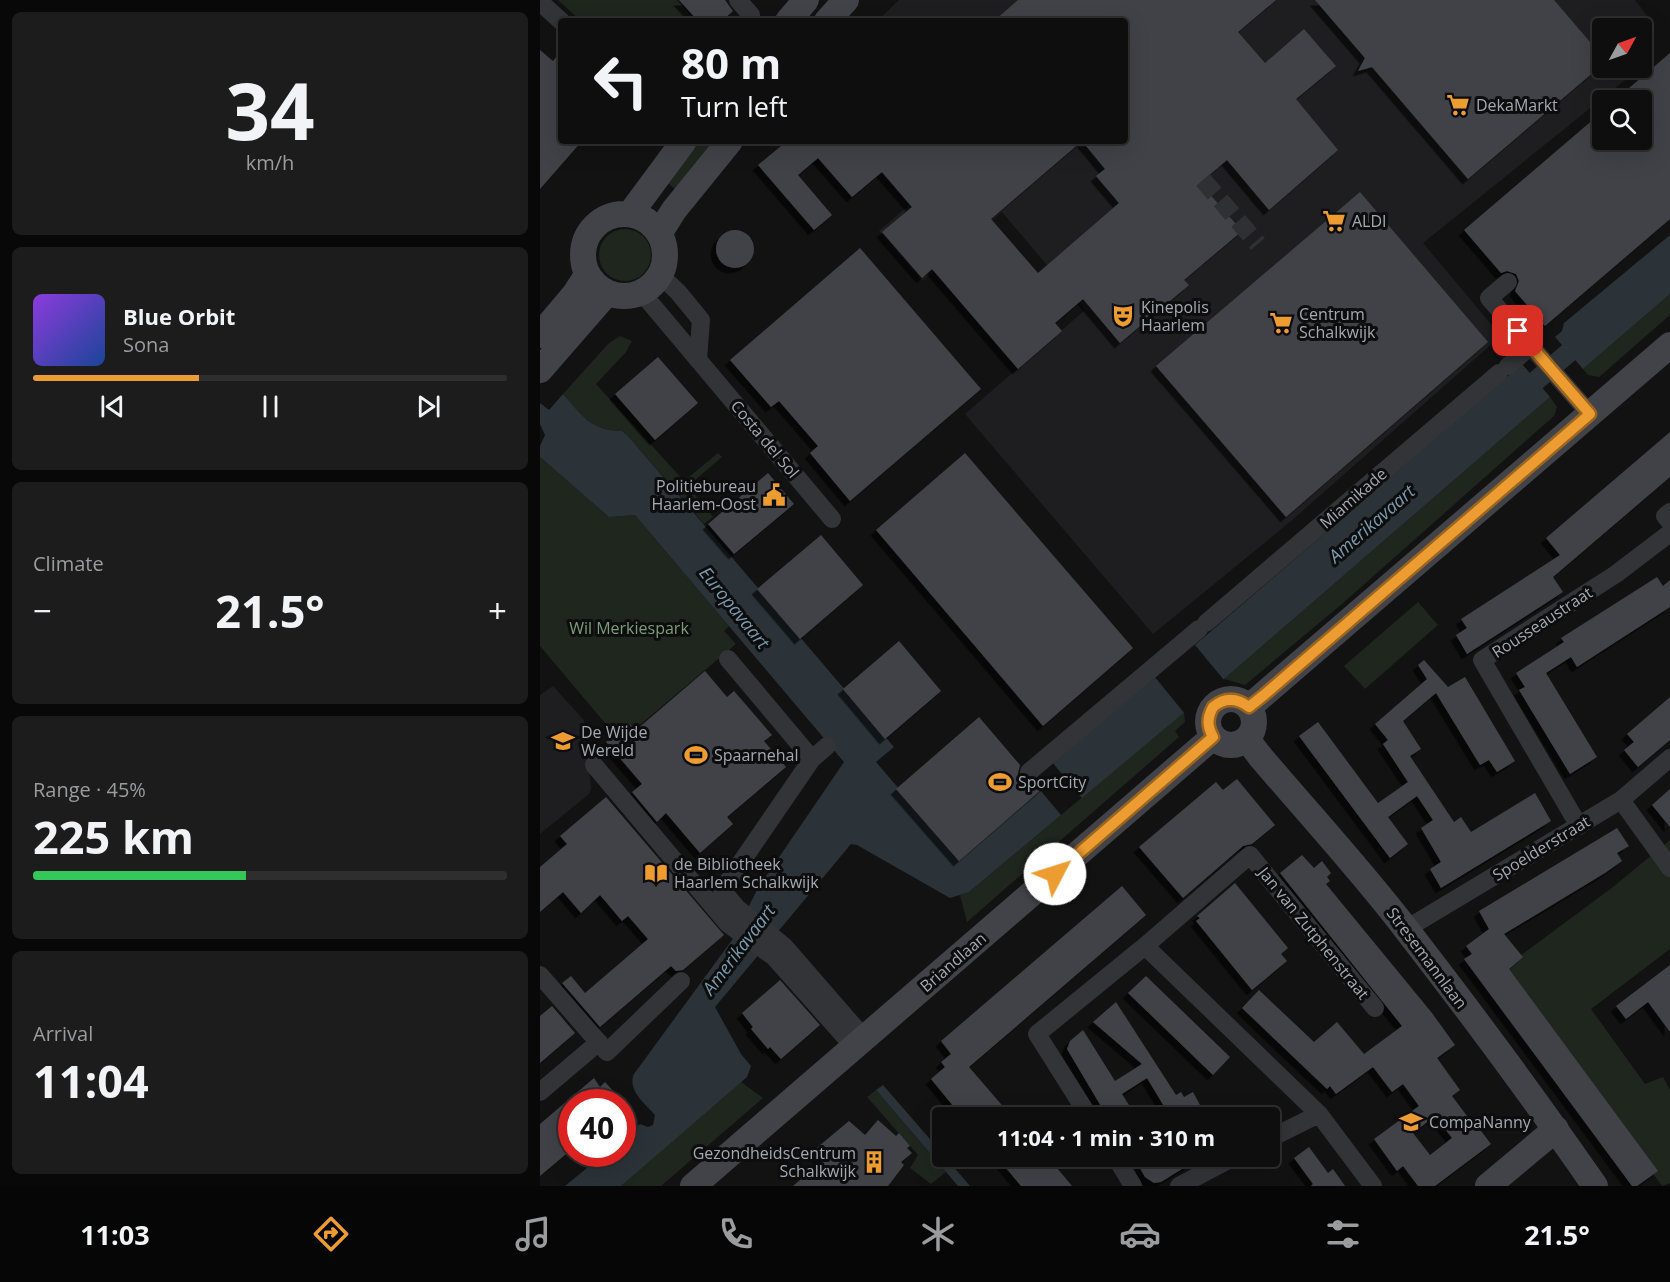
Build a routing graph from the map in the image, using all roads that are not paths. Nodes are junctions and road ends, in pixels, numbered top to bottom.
1 (738, 0) edge
2 (806, 0) edge
3 (846, 0) edge
4 (540, 2) edge
5 (751, 15) dead end
6 (558, 18) edge
7 (791, 18) edge
8 (830, 18) edge
9 (682, 144) edge
10 (728, 144) edge
11 (630, 214) junction
12 (659, 234) junction
13 (587, 274) junction
14 (660, 275) junction
15 (1508, 282) dead end
16 (642, 292) junction
17 (607, 293) junction
18 (540, 335) edge
19 (1533, 348) junction
20 (1668, 350) edge
21 (698, 359) junction
22 (540, 370) edge
23 (1590, 414) junction
24 (1670, 512) edge
25 (832, 519) dead end
26 (1670, 522) edge
27 (1670, 533) edge
28 (728, 659) dead end
29 (1249, 707) junction
30 (1213, 737) junction
31 (1247, 739) junction
32 (827, 746) dead end
33 (1670, 758) edge
34 (813, 759) junction
35 (594, 765) dead end
36 (1029, 772) dead end
37 (1621, 800) junction
38 (1579, 826) junction
39 (1670, 868) edge
40 (733, 916) junction
41 (1406, 929) junction
42 (1144, 946) junction
43 (540, 975) edge
44 (681, 981) dead end
45 (1375, 1008) dead end
46 (599, 1042) junction
47 (859, 1042) junction
48 (540, 1092) edge
49 (1083, 1107) edge
50 (1319, 1114) junction
51 (1556, 1129) junction
52 (1280, 1134) edge
53 (1122, 1167) edge
54 (1215, 1167) edge
55 (693, 1186) edge
56 (1134, 1186) edge
57 (1179, 1186) edge
58 (1373, 1186) edge
59 (1488, 1186) edge
60 (1595, 1186) edge

1 - 5 street
2 - 7 street
3 - 8 street
4 - 6 street
9 - 11 street
10 - 12 street
11 - 12 street
11 - 13 street
12 - 14 street
13 - 17 street
13 - 18 street
14 - 16 street
14 - 21 street
15 - 19 street
16 - 17 street
16 - 21 street, Costa del Sol
17 - 22 street
19 - 23 street
19 - 36 street, Miamikade
20 - 23 street
21 - 25 street, Costa del Sol
23 - 29 street
24 - 26 street
27 - 38 street, Rousseaustraat
28 - 34 street
29 - 30 street
29 - 31 street
30 - 31 street
30 - 47 street, Briandlaan
31 - 41 street, Stresemannlaan
32 - 34 street
33 - 37 street, Spoelderstraat
34 - 40 street
35 - 40 street
37 - 38 street, Spoelderstraat
37 - 39 street
38 - 41 street, Spoelderstraat
40 - 47 street
41 - 51 street, Stresemannlaan
42 - 45 street, Jan van Zutphenstraat
42 - 49 street, Jan van Zutphenstraat
42 - 50 street
43 - 46 street
44 - 46 street
46 - 48 street
47 - 55 street, Briandlaan
50 - 52 street
50 - 58 street
51 - 59 street
51 - 60 street, Stresemannlaan
53 - 56 street
54 - 57 street

